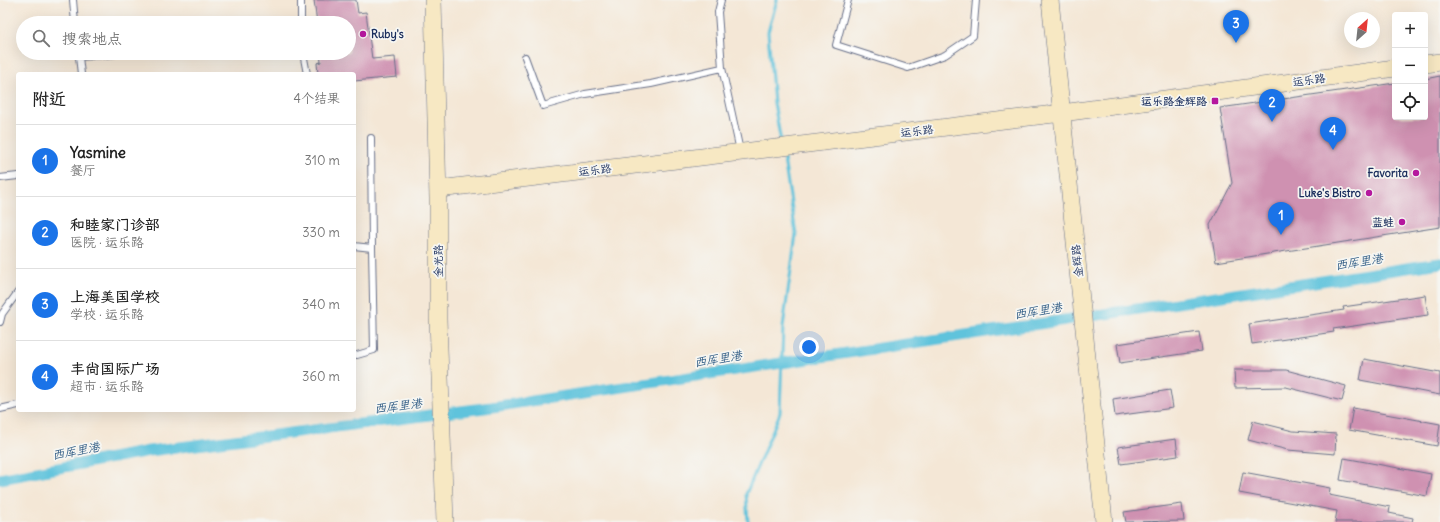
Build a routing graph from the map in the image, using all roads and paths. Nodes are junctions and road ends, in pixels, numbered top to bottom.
1 (73, 0) edge
2 (301, 0) edge
3 (433, 0) edge
4 (442, 0) edge
5 (721, 0) edge
6 (848, 0) edge
7 (976, 0) edge
8 (1050, 0) edge
9 (74, 16) edge
10 (301, 16) edge
11 (525, 57) dead end
12 (80, 60) edge
13 (304, 60) edge
14 (1440, 62) edge
15 (1428, 64) edge
16 (722, 68) junction
17 (1392, 68) edge
18 (81, 72) edge
19 (307, 72) edge
20 (1062, 113) junction
21 (371, 138) dead end
22 (741, 152) junction
23 (16, 176) edge
24 (0, 178) edge
25 (443, 189) junction
26 (356, 246) edge
27 (372, 248) junction
28 (16, 295) edge
29 (0, 322) edge
30 (357, 355) dead end
31 (16, 405) edge
32 (0, 409) edge
33 (447, 429) junction
34 (445, 522) edge
35 (453, 522) edge
36 (1104, 522) edge

1 - 9 lane
2 - 10 lane
3 - 25 street, 金光路
4 - 25 street, 金光路
5 - 16 lane
6 - 7 lane
8 - 20 street, 金辉路
11 - 16 lane
12 - 18 lane
13 - 19 lane
14 - 15 street
16 - 22 lane
17 - 20 street, 运乐路
20 - 22 street, 运乐路
20 - 36 street, 金辉路
21 - 27 lane
22 - 25 street, 运乐路
23 - 24 lane
25 - 33 street, 金光路
26 - 27 lane
27 - 30 lane
28 - 29 lane
31 - 32 lane
33 - 34 street, 金光路
33 - 35 street, 金光路

